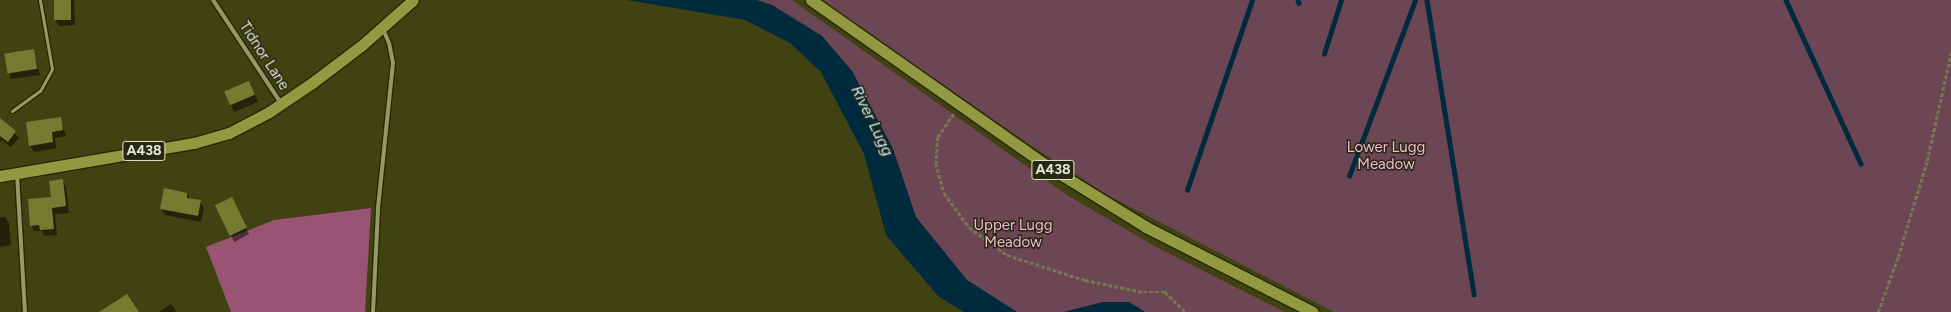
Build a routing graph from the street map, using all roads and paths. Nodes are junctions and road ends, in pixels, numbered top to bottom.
1 (40, 0) edge
2 (213, 0) edge
3 (413, 0) edge
4 (811, 0) edge
5 (382, 27) junction
6 (1951, 52) edge
7 (281, 104) junction
8 (960, 106) junction
9 (12, 111) dead end
10 (17, 174) junction
11 (0, 176) edge
12 (25, 312) edge
13 (373, 312) edge
14 (1186, 312) edge
15 (1313, 312) edge
16 (1878, 312) edge

1 - 9 lane
2 - 7 street, Tidnor Lane
3 - 5 highway, A438
4 - 8 highway, A438
5 - 7 highway, A438
5 - 13 street
6 - 16 path
7 - 10 highway, A438
8 - 14 path
8 - 15 highway, A438
10 - 11 highway, A438
10 - 12 street

